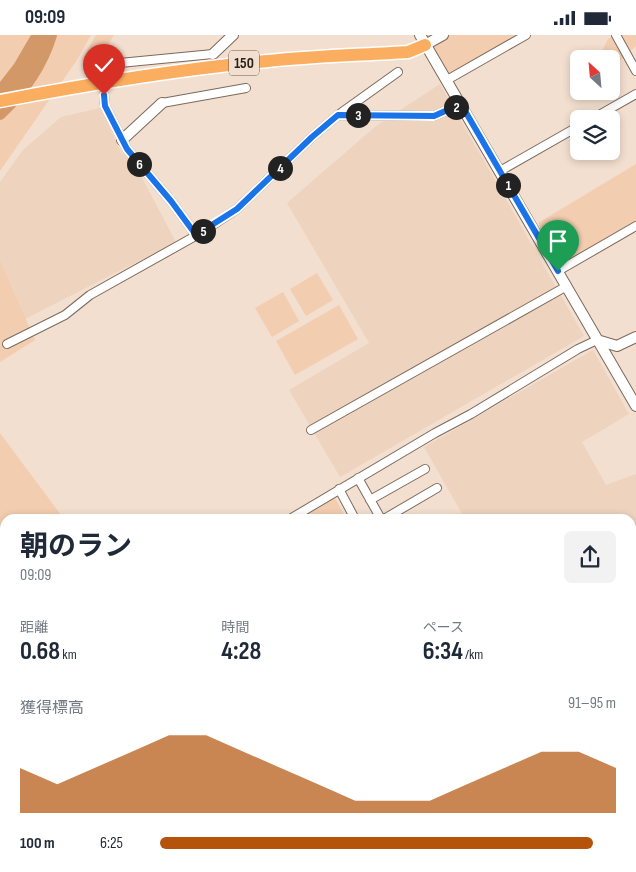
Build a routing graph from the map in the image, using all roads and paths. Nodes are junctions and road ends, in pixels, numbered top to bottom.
1 (233, 35) edge
2 (443, 35) edge
3 (526, 35) edge
4 (616, 35) edge
5 (423, 40) edge
6 (213, 54) joint
7 (398, 71) dead end
8 (636, 71) edge
9 (100, 74) dead end
10 (447, 80) junction
11 (246, 88) dead end
12 (636, 93) edge
13 (104, 95) dead end
14 (0, 101) edge
15 (162, 103) joint
16 (461, 104) junction
17 (607, 110) edge
18 (338, 115) junction
19 (570, 131) edge
20 (122, 140) junction
21 (500, 171) junction
22 (636, 226) edge
23 (196, 235) junction
24 (558, 271) junction
25 (567, 286) junction
26 (636, 337) edge
27 (597, 340) junction
28 (7, 344) dead end
29 (636, 406) edge
30 (312, 429) dead end
31 (425, 469) dead end
32 (358, 478) junction
33 (437, 488) dead end
34 (339, 489) junction
35 (370, 500) junction
36 (298, 514) edge
37 (352, 514) edge
38 (379, 514) edge
39 (391, 514) edge

1 - 6 street
2 - 5 street
3 - 10 street
4 - 8 street
5 - 10 street
5 - 14 highway, 150
6 - 9 street
7 - 18 street
10 - 16 street
11 - 15 street
12 - 17 street
13 - 20 street
15 - 20 street
16 - 18 street
16 - 21 street
18 - 23 street
19 - 21 street
20 - 23 street
21 - 24 street
22 - 24 street
23 - 28 street
24 - 25 street
25 - 27 street
25 - 30 street
26 - 27 street
27 - 29 street
27 - 32 street
31 - 35 street
32 - 34 street
32 - 35 street
33 - 39 street
34 - 36 street
34 - 37 street
35 - 38 street

